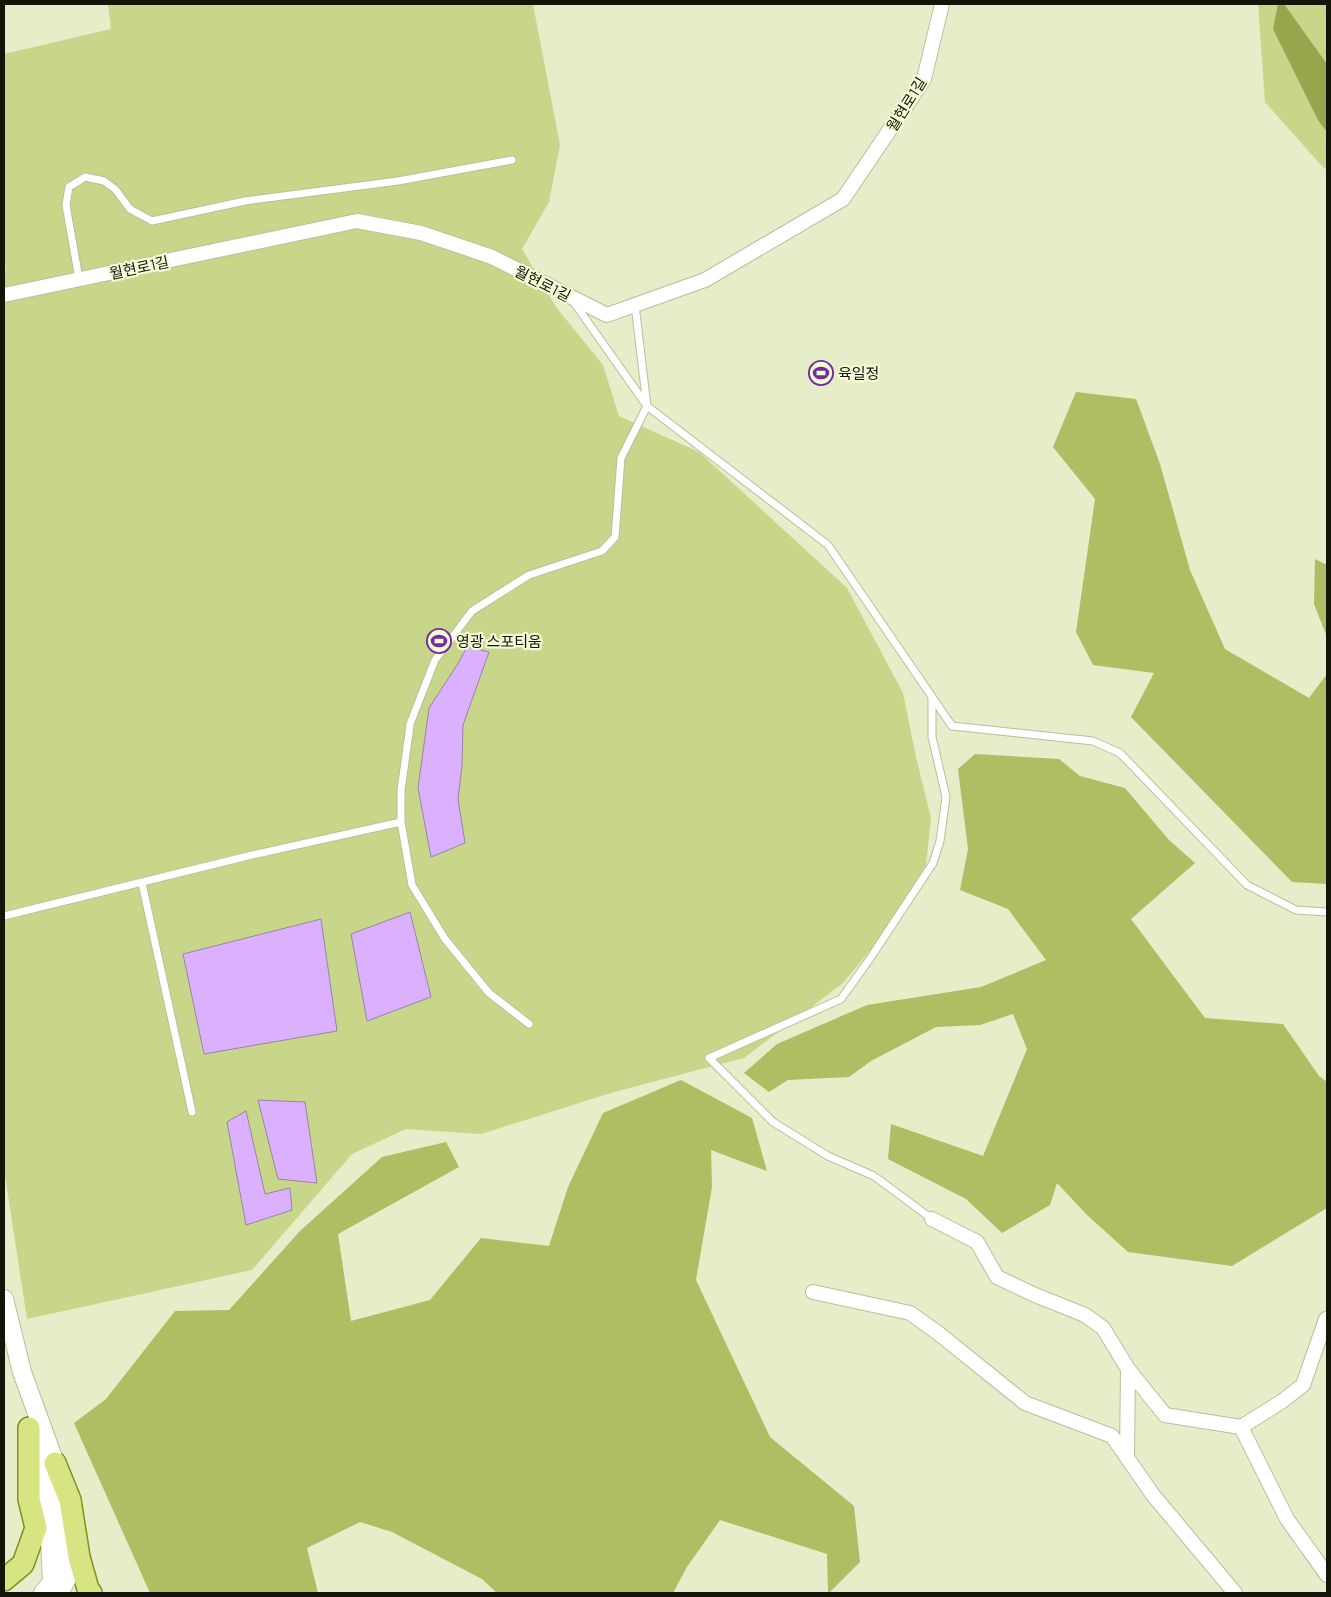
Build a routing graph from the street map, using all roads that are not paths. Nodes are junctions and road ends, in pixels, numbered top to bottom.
1 (942, 4) edge
2 (512, 160) dead end
3 (79, 279) junction
4 (4, 295) edge
5 (571, 298) junction
6 (635, 305) junction
7 (647, 406) junction
8 (932, 697) junction
9 (401, 822) junction
10 (142, 882) junction
11 (1327, 912) edge
12 (4, 916) edge
13 (529, 1024) dead end
14 (192, 1112) dead end
15 (932, 1219) joint
16 (813, 1292) dead end
17 (4, 1299) edge
18 (1326, 1319) dead end
19 (1128, 1369) junction
20 (22, 1372) junction
21 (1241, 1427) junction
22 (29, 1428) junction
23 (1127, 1457) junction
24 (55, 1463) junction
25 (1327, 1574) edge
26 (4, 1580) edge
27 (43, 1593) edge
28 (59, 1593) edge
29 (91, 1593) edge
30 (1234, 1593) edge

1 - 6 street, 월현로1길
2 - 3 lane
3 - 4 street, 월현로1길
3 - 5 street, 월현로1길
5 - 6 street, 월현로1길
5 - 7 lane
6 - 7 lane
7 - 8 lane
7 - 9 lane
8 - 11 lane
8 - 15 lane
9 - 10 lane
9 - 13 lane
10 - 12 lane
10 - 14 lane
15 - 19 street
16 - 23 street
17 - 20 street
18 - 21 street
19 - 21 street
19 - 23 street
20 - 22 street
20 - 24 street
21 - 25 street
22 - 26 main road
22 - 27 street
23 - 30 street
24 - 28 street
24 - 29 main road

